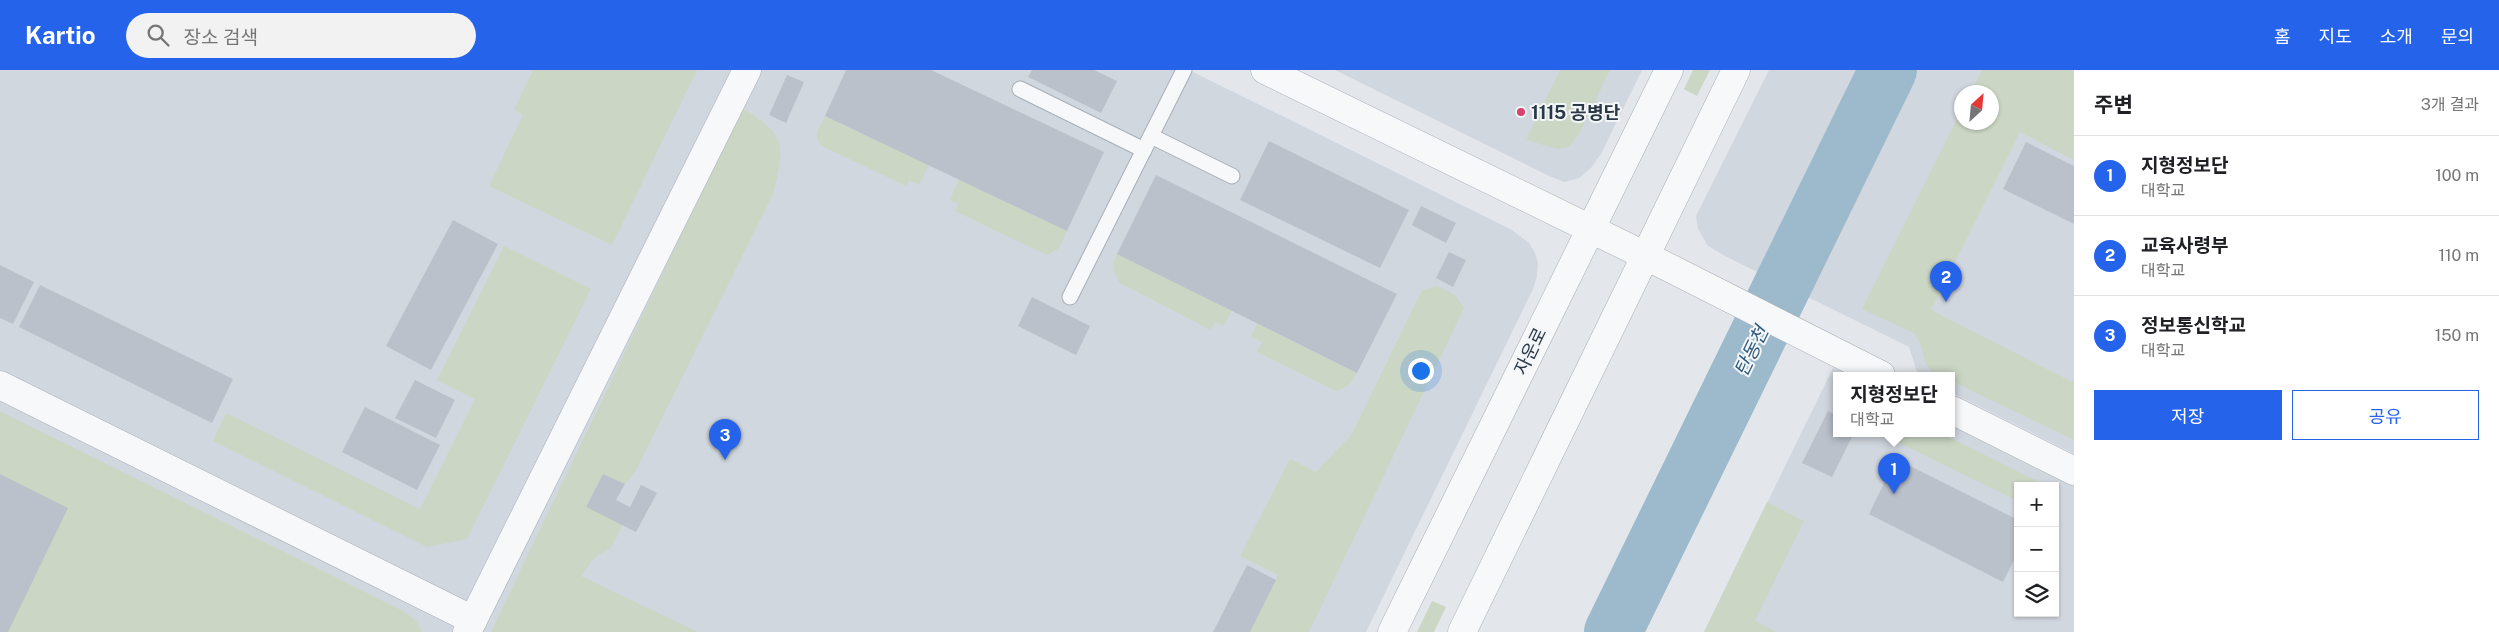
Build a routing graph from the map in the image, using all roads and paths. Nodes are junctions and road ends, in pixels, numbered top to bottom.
1 (746, 70) edge
2 (1184, 70) edge
3 (1264, 70) edge
4 (1669, 70) edge
5 (1736, 70) edge
6 (1020, 89) dead end
7 (1148, 143) junction
8 (1232, 176) dead end
9 (1590, 229) junction
10 (1646, 256) junction
11 (1070, 297) dead end
12 (1876, 372) edge
13 (0, 385) edge
14 (1955, 412) edge
15 (2074, 471) edge
16 (470, 626) edge
17 (1392, 632) edge
18 (1462, 632) edge

1 - 16 street
2 - 7 lane
3 - 9 street
4 - 9 street, 자운로
5 - 10 street
6 - 7 lane
7 - 8 lane
7 - 11 lane
9 - 10 street
9 - 17 street, 자운로
10 - 12 street
10 - 18 street
13 - 16 street
14 - 15 street

